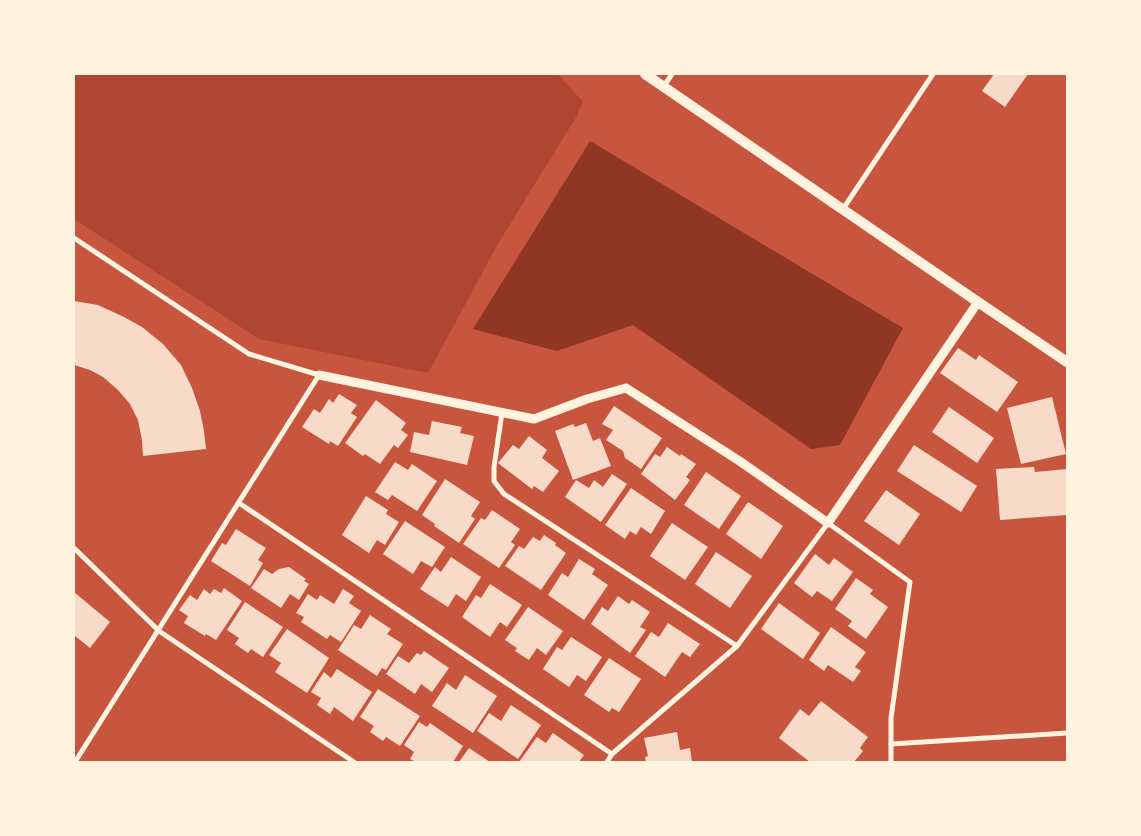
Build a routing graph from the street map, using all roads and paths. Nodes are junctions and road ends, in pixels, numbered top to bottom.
1 (645, 74) edge
2 (672, 74) edge
3 (930, 75) edge
4 (664, 86) junction
5 (843, 209) junction
6 (74, 238) edge
7 (978, 302) junction
8 (1067, 362) edge
9 (320, 375) junction
10 (502, 413) junction
11 (239, 502) junction
12 (828, 523) junction
13 (74, 548) edge
14 (158, 631) junction
15 (737, 646) junction
16 (1067, 733) edge
17 (891, 744) junction
18 (612, 754) junction
19 (75, 762) edge
20 (354, 762) edge
21 (607, 762) edge
22 (891, 762) edge

1 - 4 main road
2 - 4 street
3 - 5 street
4 - 5 main road
5 - 7 main road
6 - 9 street
7 - 8 main road
7 - 12 street
9 - 10 street
9 - 11 street
10 - 12 street
10 - 15 street
11 - 14 street
11 - 18 street
12 - 15 street
12 - 17 street
13 - 14 street
14 - 19 street
14 - 20 street
15 - 18 street
16 - 17 street
17 - 22 street
18 - 21 street

